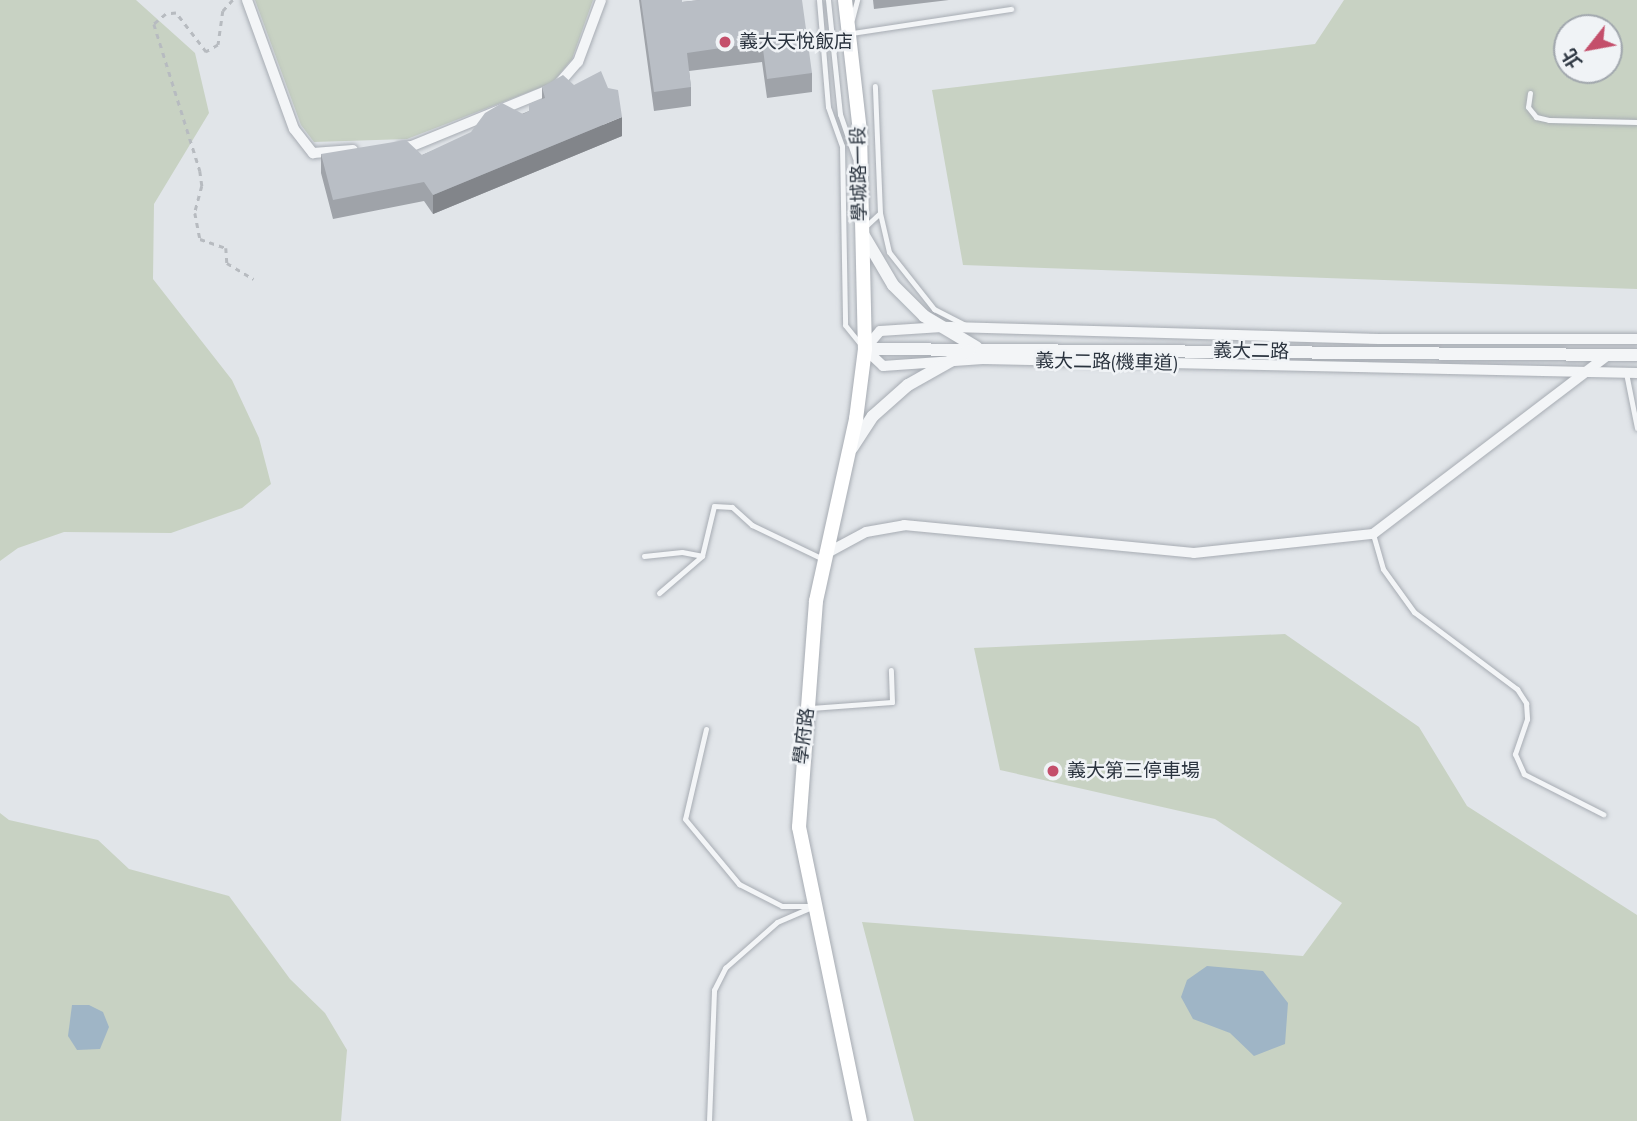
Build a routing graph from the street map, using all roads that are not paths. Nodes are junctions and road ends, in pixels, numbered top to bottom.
1 (247, 0) edge
2 (601, 0) edge
3 (819, 0) edge
4 (828, 0) edge
5 (845, 0) edge
6 (857, 0) edge
7 (1011, 9) dead end
8 (849, 33) junction
9 (875, 86) dead end
10 (1530, 93) dead end
11 (1637, 122) edge
12 (387, 148) edge
13 (362, 150) edge
14 (860, 171) junction
15 (880, 213) junction
16 (861, 230) junction
17 (942, 327) junction
18 (971, 328) junction
19 (1637, 339) edge
20 (976, 347) junction
21 (864, 349) junction
22 (1608, 355) junction
23 (1637, 355) edge
24 (944, 362) junction
25 (1588, 373) junction
26 (1631, 373) edge
27 (1637, 428) edge
28 (850, 451) junction
29 (1373, 534) junction
30 (644, 556) dead end
31 (702, 556) junction
32 (826, 556) junction
33 (659, 593) dead end
34 (891, 670) dead end
35 (808, 708) junction
36 (706, 729) dead end
37 (1603, 814) dead end
38 (814, 906) junction
39 (709, 1121) edge
40 (860, 1121) edge

1 - 13 street
2 - 12 street
3 - 21 lane
4 - 14 lane
5 - 8 main road, 學城路一段
6 - 8 lane
7 - 8 lane
8 - 14 main road, 學城路一段
9 - 15 lane, 義大二路(機車道)
10 - 11 lane
14 - 16 main road, 學城路一段
15 - 16 lane
15 - 18 lane, 義大二路(機車道)
16 - 17 street
16 - 21 main road, 學城路一段
17 - 18 street, 義大二路(機車道)
17 - 20 street
17 - 21 street, 義大二路(機車道)
18 - 19 street, 義大二路(機車道)
20 - 21 street, 義大二路
20 - 22 street, 義大二路
20 - 24 street
21 - 24 street, 義大二路(機車道)
21 - 28 main road, 學府路
22 - 23 street, 義大二路
22 - 25 street
24 - 25 street, 義大二路(機車道)
24 - 28 street
25 - 26 street, 義大二路(機車道)
25 - 29 street
26 - 27 lane
28 - 32 main road, 學府路
29 - 32 street
29 - 37 lane
30 - 31 lane
31 - 32 lane
31 - 33 lane
32 - 35 main road, 學府路
34 - 35 lane
35 - 38 main road, 學府路
36 - 38 lane
38 - 39 lane
38 - 40 main road, 學府路

